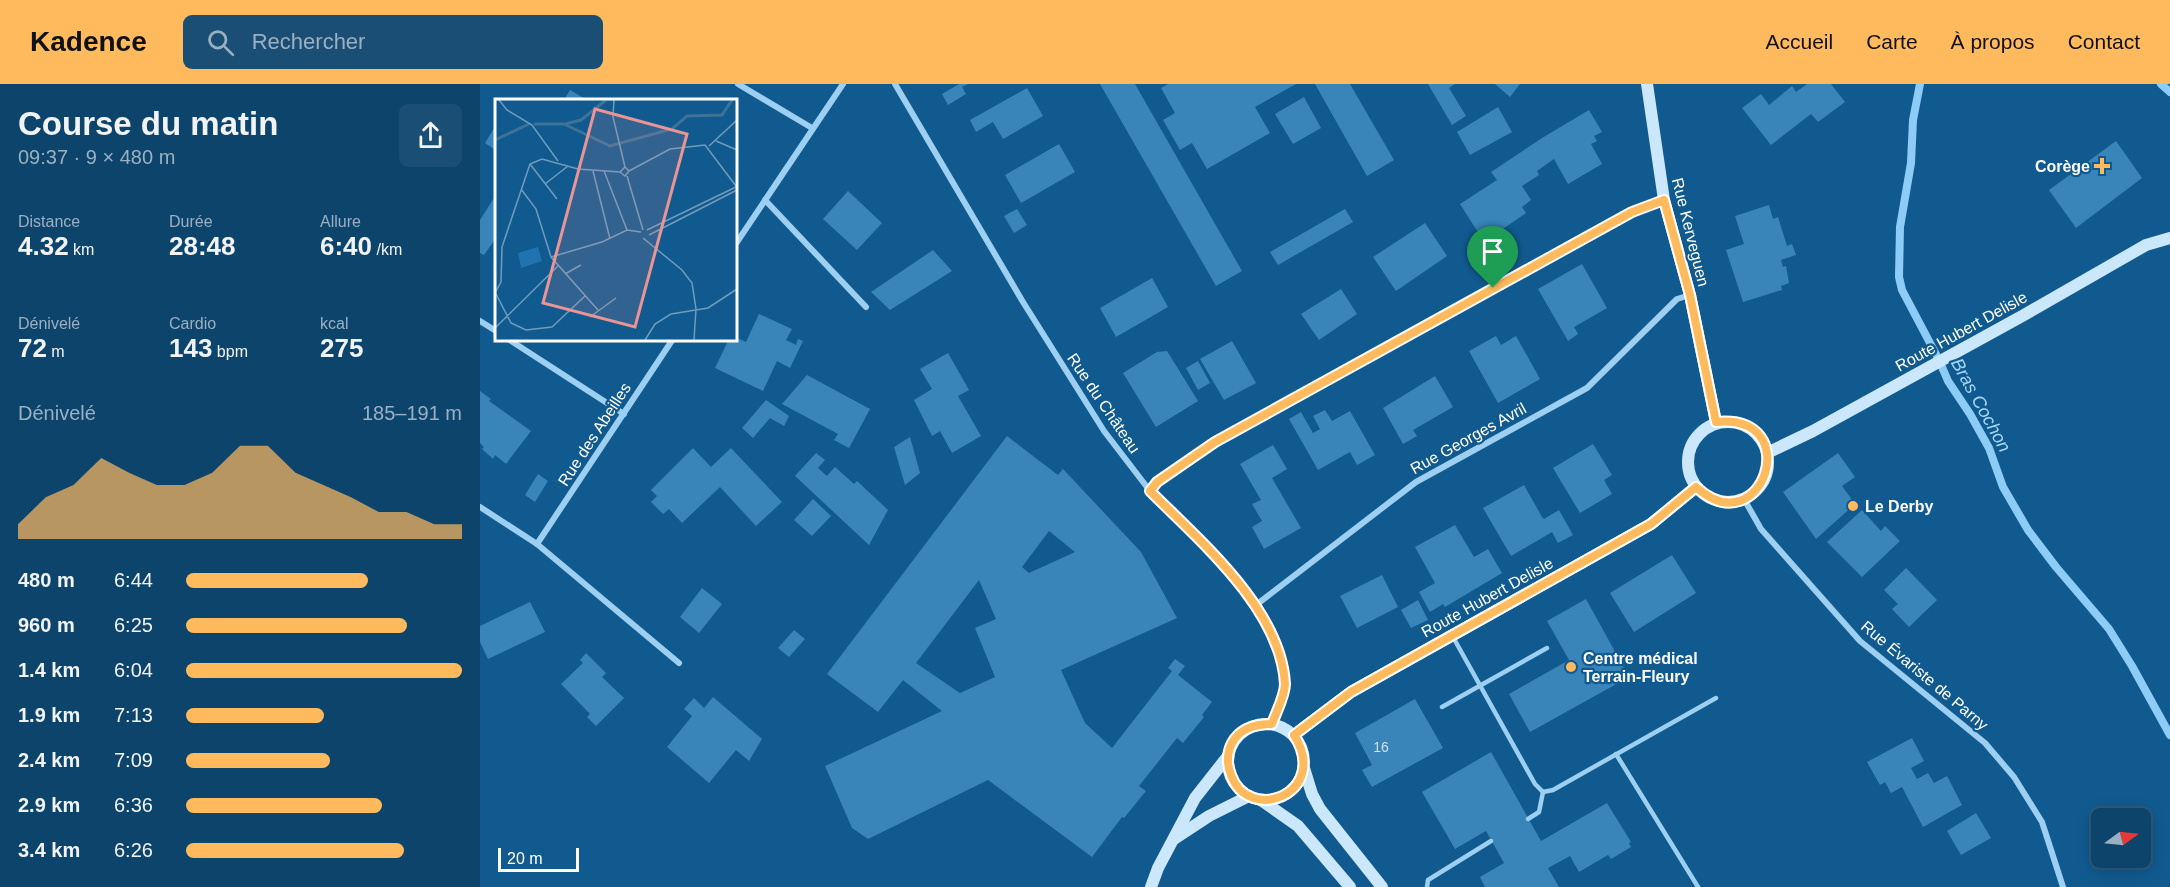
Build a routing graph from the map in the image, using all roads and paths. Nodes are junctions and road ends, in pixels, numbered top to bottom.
1 (738, 84) edge
2 (843, 84) edge
3 (895, 84) edge
4 (1647, 84) edge
5 (813, 128) junction
6 (765, 200) junction
7 (1664, 200) junction
8 (2170, 238) edge
9 (736, 244) edge
10 (1690, 295) junction
11 (866, 307) dead end
12 (480, 321) edge
13 (495, 331) edge
14 (510, 340) edge
15 (672, 340) edge
16 (624, 414) junction
17 (1716, 422) junction
18 (1767, 453) junction
19 (1696, 487) junction
20 (1150, 491) junction
21 (1744, 499) junction
22 (480, 507) edge
23 (537, 544) junction
24 (1256, 605) junction
25 (1452, 635) junction
26 (1547, 648) dead end
27 (679, 663) dead end
28 (1481, 686) junction
29 (1716, 698) dead end
30 (1442, 707) dead end
31 (1272, 724) junction
32 (1294, 735) junction
33 (1616, 754) junction
34 (1228, 756) junction
35 (1304, 768) junction
36 (1543, 792) junction
37 (1255, 798) junction
38 (1528, 819) dead end
39 (1173, 839) junction
40 (1491, 841) dead end
41 (1151, 887) edge
42 (1350, 887) edge
43 (1382, 887) edge
44 (1427, 887) edge
45 (1698, 887) edge
46 (2063, 887) edge

1 - 5 street
2 - 5 street
3 - 20 street, Rue du Château
4 - 7 main road, Rue Kerveguen
5 - 6 street
6 - 9 street
6 - 11 street
7 - 10 main road, Rue Kerveguen
7 - 20 street
8 - 18 main road, Route Hubert Delisle
10 - 17 main road, Rue Kerveguen
10 - 24 street, Rue Georges Avril
12 - 13 street
14 - 16 street
15 - 16 street, Rue des Abeilles
16 - 23 street, Rue des Abeilles
17 - 18 main road
17 - 19 main road
18 - 21 main road
19 - 21 main road
19 - 25 main road, Route Hubert Delisle
20 - 24 street, Rue du Château
21 - 46 street, Rue Évariste de Parny
22 - 23 street
23 - 27 street
24 - 31 street, Rue du Château
25 - 28 lane
25 - 32 main road, Route Hubert Delisle
26 - 28 lane
28 - 30 lane
28 - 36 lane
29 - 33 lane
31 - 32 main road
31 - 34 main road
32 - 35 main road
33 - 36 lane
33 - 45 lane
34 - 37 main road
34 - 39 main road
35 - 37 main road
35 - 43 main road
36 - 38 lane
37 - 39 main road
37 - 42 main road
39 - 41 main road
40 - 44 lane

